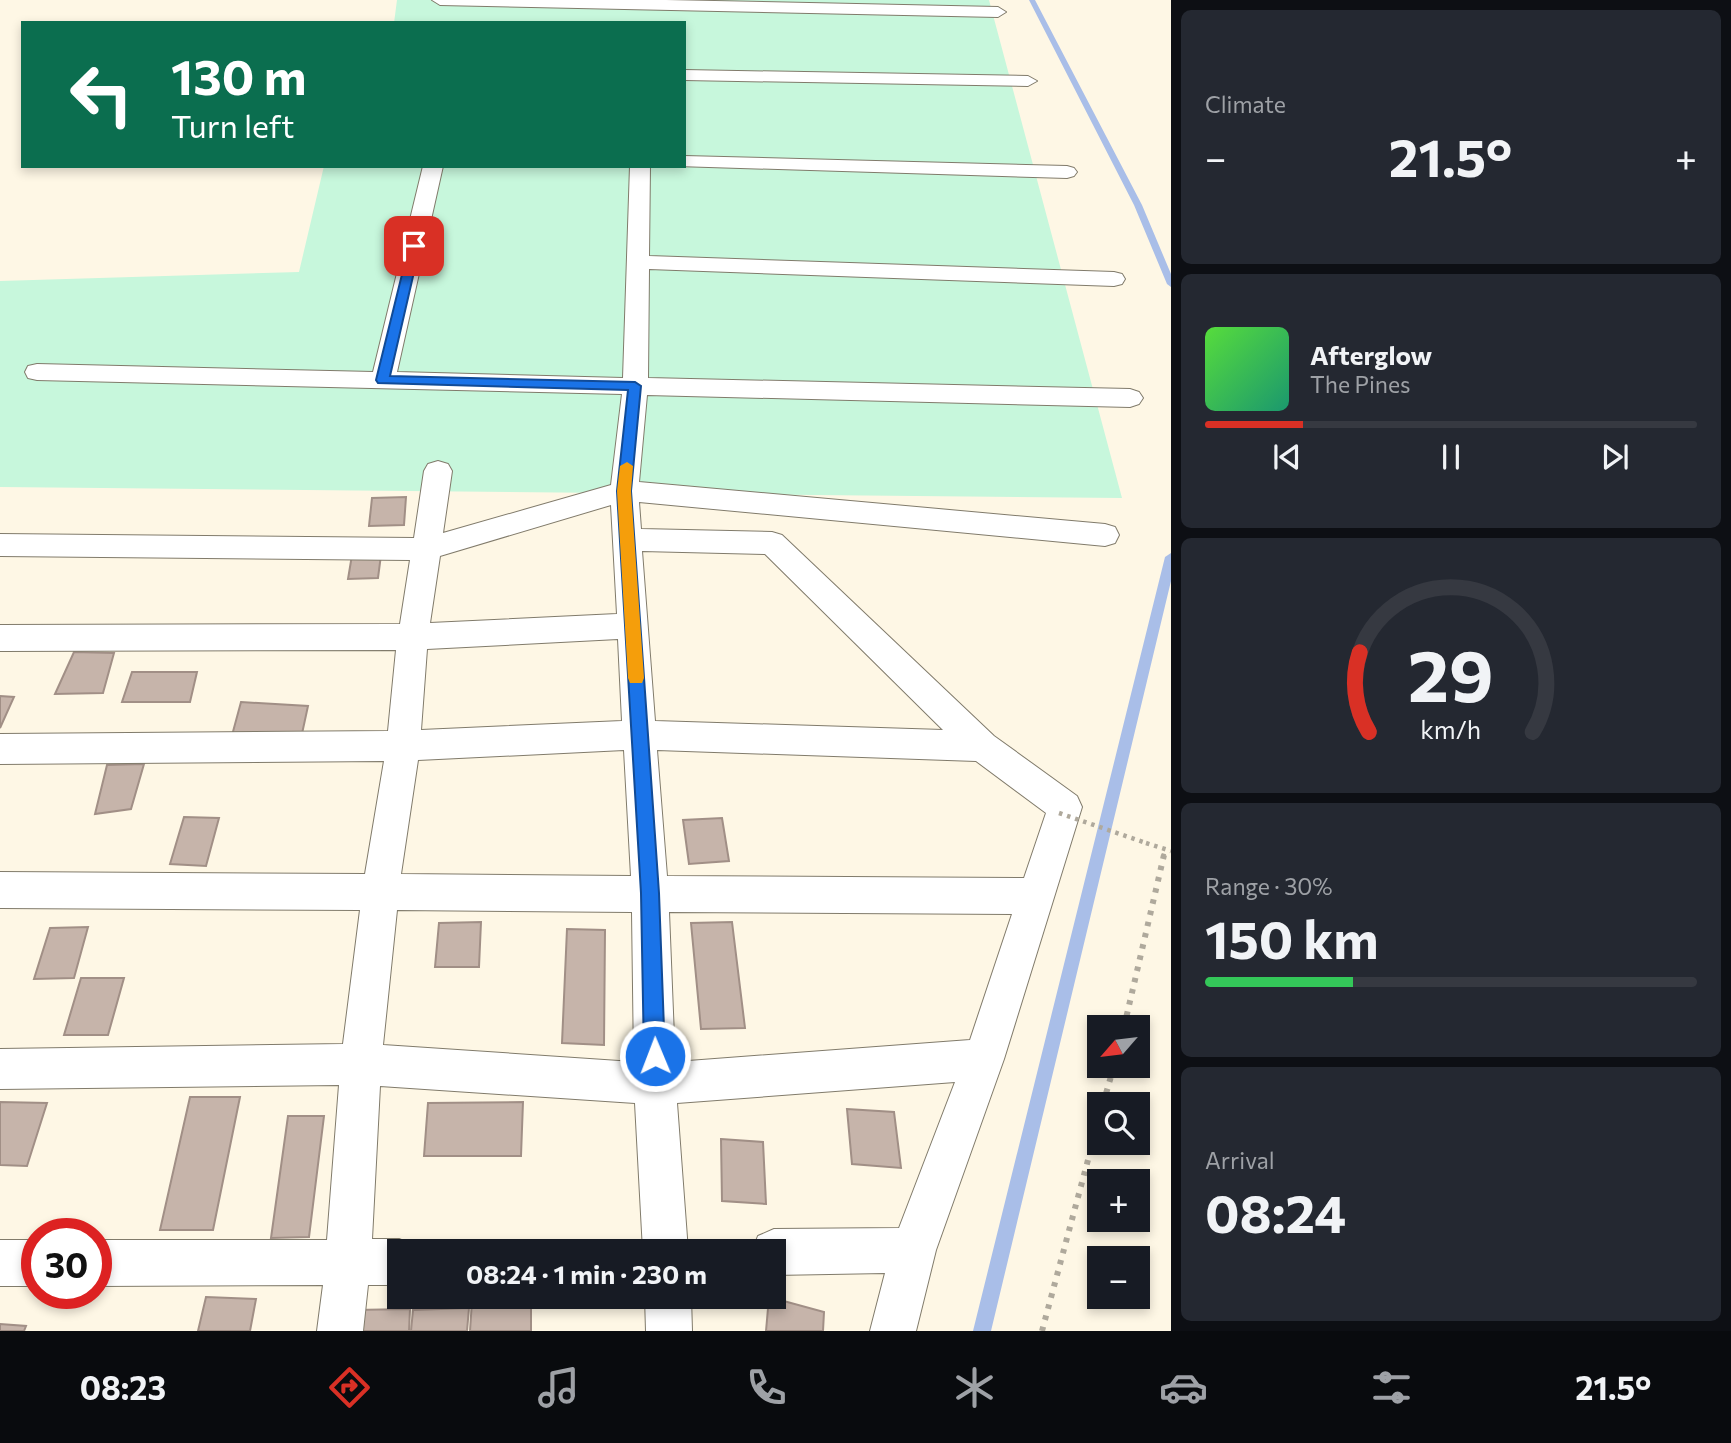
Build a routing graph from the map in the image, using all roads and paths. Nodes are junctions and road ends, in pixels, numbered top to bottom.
1 (440, 0) edge
2 (644, 2) edge
3 (998, 12) dead end
4 (643, 21) edge
5 (686, 75) edge
6 (1028, 81) dead end
7 (686, 162) edge
8 (433, 168) edge
9 (640, 168) edge
10 (1067, 173) dead end
11 (638, 262) junction
12 (1114, 279) dead end
13 (37, 372) dead end
14 (383, 380) junction
15 (635, 386) junction
16 (1130, 398) dead end
17 (438, 471) dead end
18 (624, 491) junction
19 (1105, 535) dead end
20 (627, 540) junction
21 (0, 545) edge
22 (426, 549) junction
23 (633, 626) junction
24 (413, 637) junction
25 (0, 638) edge
26 (639, 735) junction
27 (403, 746) junction
28 (982, 746) junction
29 (0, 750) edge
30 (1059, 813) dead end
31 (1168, 850) edge
32 (0, 890) edge
33 (650, 893) junction
34 (380, 894) junction
35 (1038, 896) junction
36 (1127, 1015) edge
37 (984, 1059) junction
38 (361, 1063) junction
39 (0, 1069) edge
40 (655, 1084) junction
41 (1089, 1155) edge
42 (665, 1239) edge
43 (913, 1250) junction
44 (786, 1252) edge
45 (387, 1262) edge
46 (0, 1263) edge
47 (21, 1263) edge
48 (112, 1263) edge
49 (348, 1263) junction
50 (668, 1309) edge
51 (340, 1331) edge
52 (669, 1331) edge
53 (893, 1331) edge
54 (1042, 1331) edge

1 - 2 street
2 - 3 street
2 - 4 street
5 - 6 street
7 - 10 street
8 - 14 street
9 - 11 street
11 - 12 street
11 - 15 street
13 - 14 street
14 - 15 street
15 - 16 street
15 - 18 street
17 - 22 street
18 - 19 street
18 - 20 street
18 - 22 street
20 - 23 street
20 - 28 street
21 - 22 street
22 - 24 street
23 - 24 street
23 - 26 street
24 - 25 street
24 - 27 street
26 - 27 street
26 - 28 street
26 - 33 street
27 - 29 street
27 - 34 street
28 - 35 street
30 - 31 path, bridge
31 - 36 path
32 - 34 street
33 - 34 street
33 - 35 street
33 - 40 street
34 - 38 street
35 - 37 street
37 - 40 street
37 - 43 street
38 - 39 street
38 - 40 street
38 - 49 street
40 - 42 street
41 - 54 path
43 - 44 street
43 - 53 street
45 - 49 street
46 - 47 street
48 - 49 street
49 - 51 street
50 - 52 street

